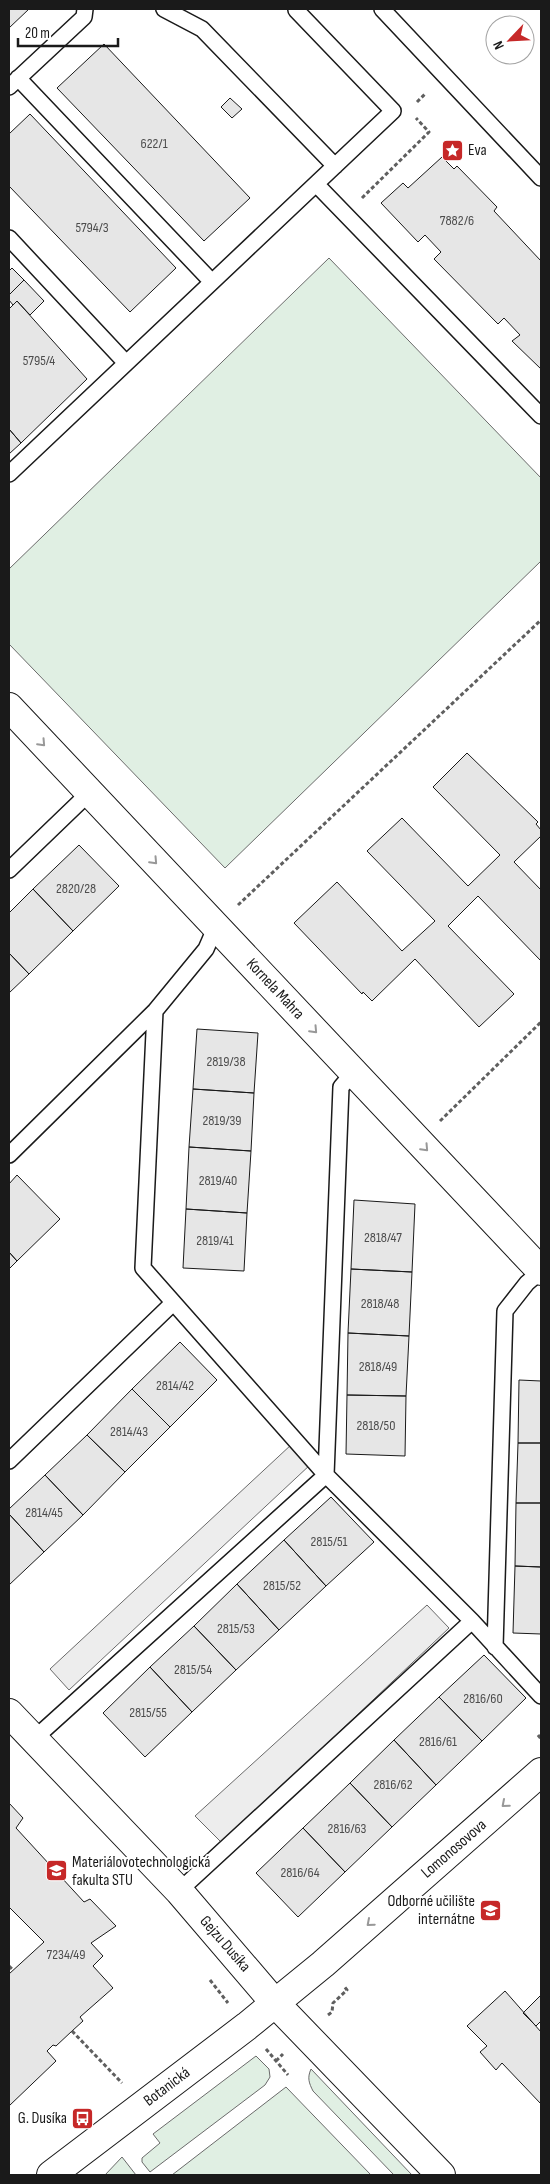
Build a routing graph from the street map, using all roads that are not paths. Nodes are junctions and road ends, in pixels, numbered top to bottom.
1 (85, 9) edge
2 (164, 9) edge
3 (382, 9) edge
4 (296, 10) dead end
5 (14, 82) edge
6 (335, 166) junction
7 (541, 178) edge
8 (316, 184) junction
9 (9, 238) edge
10 (212, 282) junction
11 (126, 363) junction
12 (541, 416) edge
13 (9, 474) edge
14 (9, 707) edge
15 (89, 792) junction
16 (9, 870) edge
17 (216, 926) junction
18 (155, 1011) junction
19 (354, 1072) junction
20 (9, 1155) edge
21 (541, 1271) edge
22 (173, 1303) junction
23 (9, 1461) edge
24 (326, 1475) junction
25 (472, 1621) junction
26 (495, 1647) junction
27 (541, 1696) edge
28 (9, 1713) edge
29 (34, 1739) junction
30 (541, 1772) edge
31 (179, 1891) junction
32 (274, 2002) junction
33 (57, 2174) edge
34 (441, 2175) edge

1 - 5 lane
2 - 6 lane
3 - 7 lane
4 - 6 lane
5 - 10 lane
6 - 8 lane
8 - 10 lane
8 - 12 lane
9 - 11 lane
10 - 11 lane
11 - 13 lane
14 -> 15 street, Kornela Mahra
15 - 16 lane
15 -> 17 street, Kornela Mahra
17 - 18 lane
17 -> 19 street, Kornela Mahra
18 - 20 lane
18 - 22 lane
19 -> 21 street, Kornela Mahra
19 - 24 lane
21 - 26 lane
22 - 23 lane
22 - 24 lane
24 - 25 lane
24 - 29 lane
25 - 26 lane
25 - 31 lane
26 - 27 lane
28 - 29 street, Gejzu Dusíka
29 - 31 street, Gejzu Dusíka
30 -> 32 street, Lomonosovova
31 - 32 street, Gejzu Dusíka
32 - 33 street, Botanická
32 - 34 street, Gejzu Dusíka

